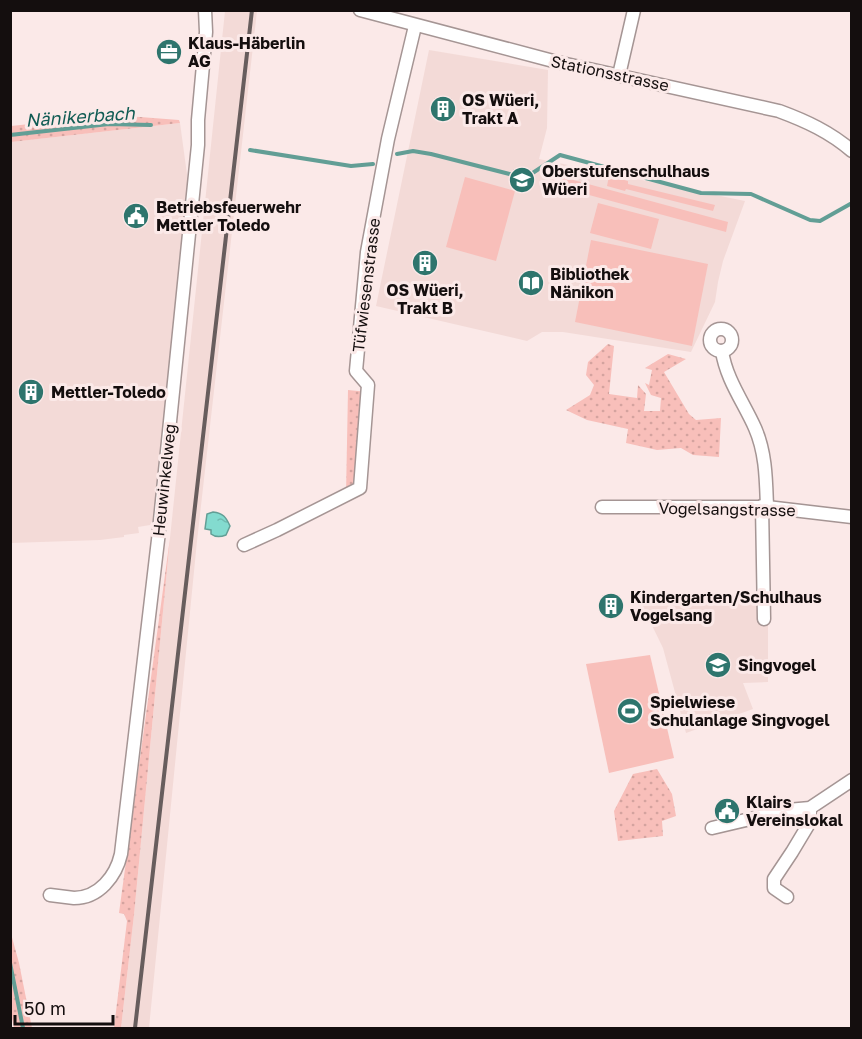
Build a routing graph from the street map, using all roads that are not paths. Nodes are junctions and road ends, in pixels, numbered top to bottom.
1 (205, 10) edge
2 (360, 10) edge
3 (634, 10) edge
4 (395, 15) edge
5 (415, 26) junction
6 (619, 75) junction
7 (852, 151) edge
8 (722, 351) dead end
9 (765, 506) junction
10 (602, 507) dead end
11 (852, 517) edge
12 (244, 545) dead end
13 (764, 619) dead end
14 (852, 780) edge
15 (810, 808) junction
16 (712, 828) dead end
17 (50, 895) dead end
18 (787, 897) dead end

1 - 17 street, Heuwinkelweg
2 - 4 street, Stationsstrasse
3 - 6 street
4 - 5 street, Stationsstrasse
5 - 6 street, Stationsstrasse
5 - 12 street, Tüfwiesenstrasse
6 - 7 street, Stationsstrasse
8 - 9 street
9 - 10 street, Vogelsangstrasse
9 - 11 street, Vogelsangstrasse
9 - 13 street
14 - 15 street
15 - 16 street
15 - 18 street

